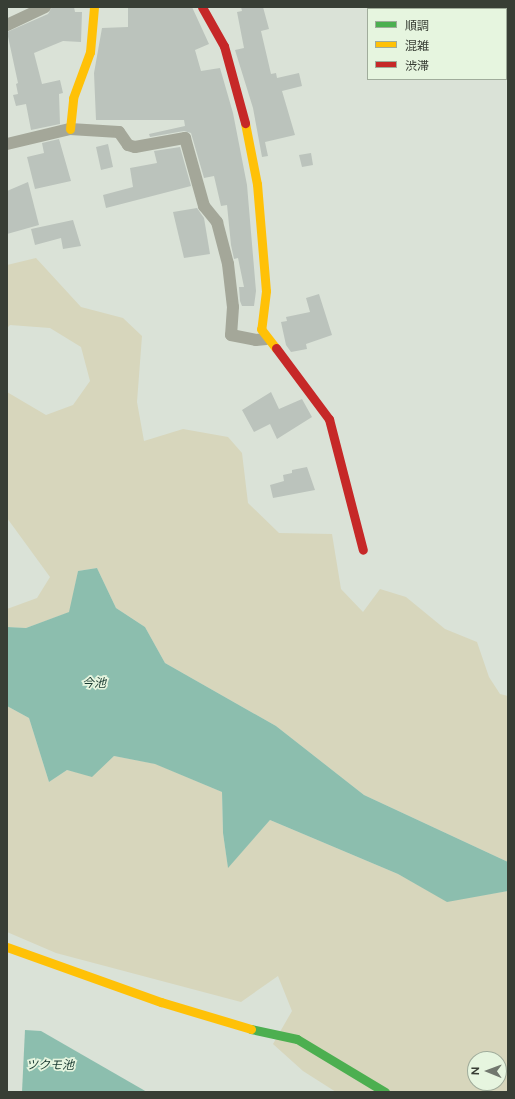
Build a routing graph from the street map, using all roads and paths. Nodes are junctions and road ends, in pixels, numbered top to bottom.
1 (45, 7) edge
2 (94, 7) edge
3 (202, 7) edge
4 (7, 24) edge
5 (70, 130) junction
6 (7, 144) edge
7 (266, 339) junction
8 (363, 550) dead end
9 (7, 946) edge
10 (385, 1092) edge

1 - 4 street
2 - 5 street
3 - 7 street
5 - 6 street
5 - 7 street
7 - 8 street
9 - 10 street

